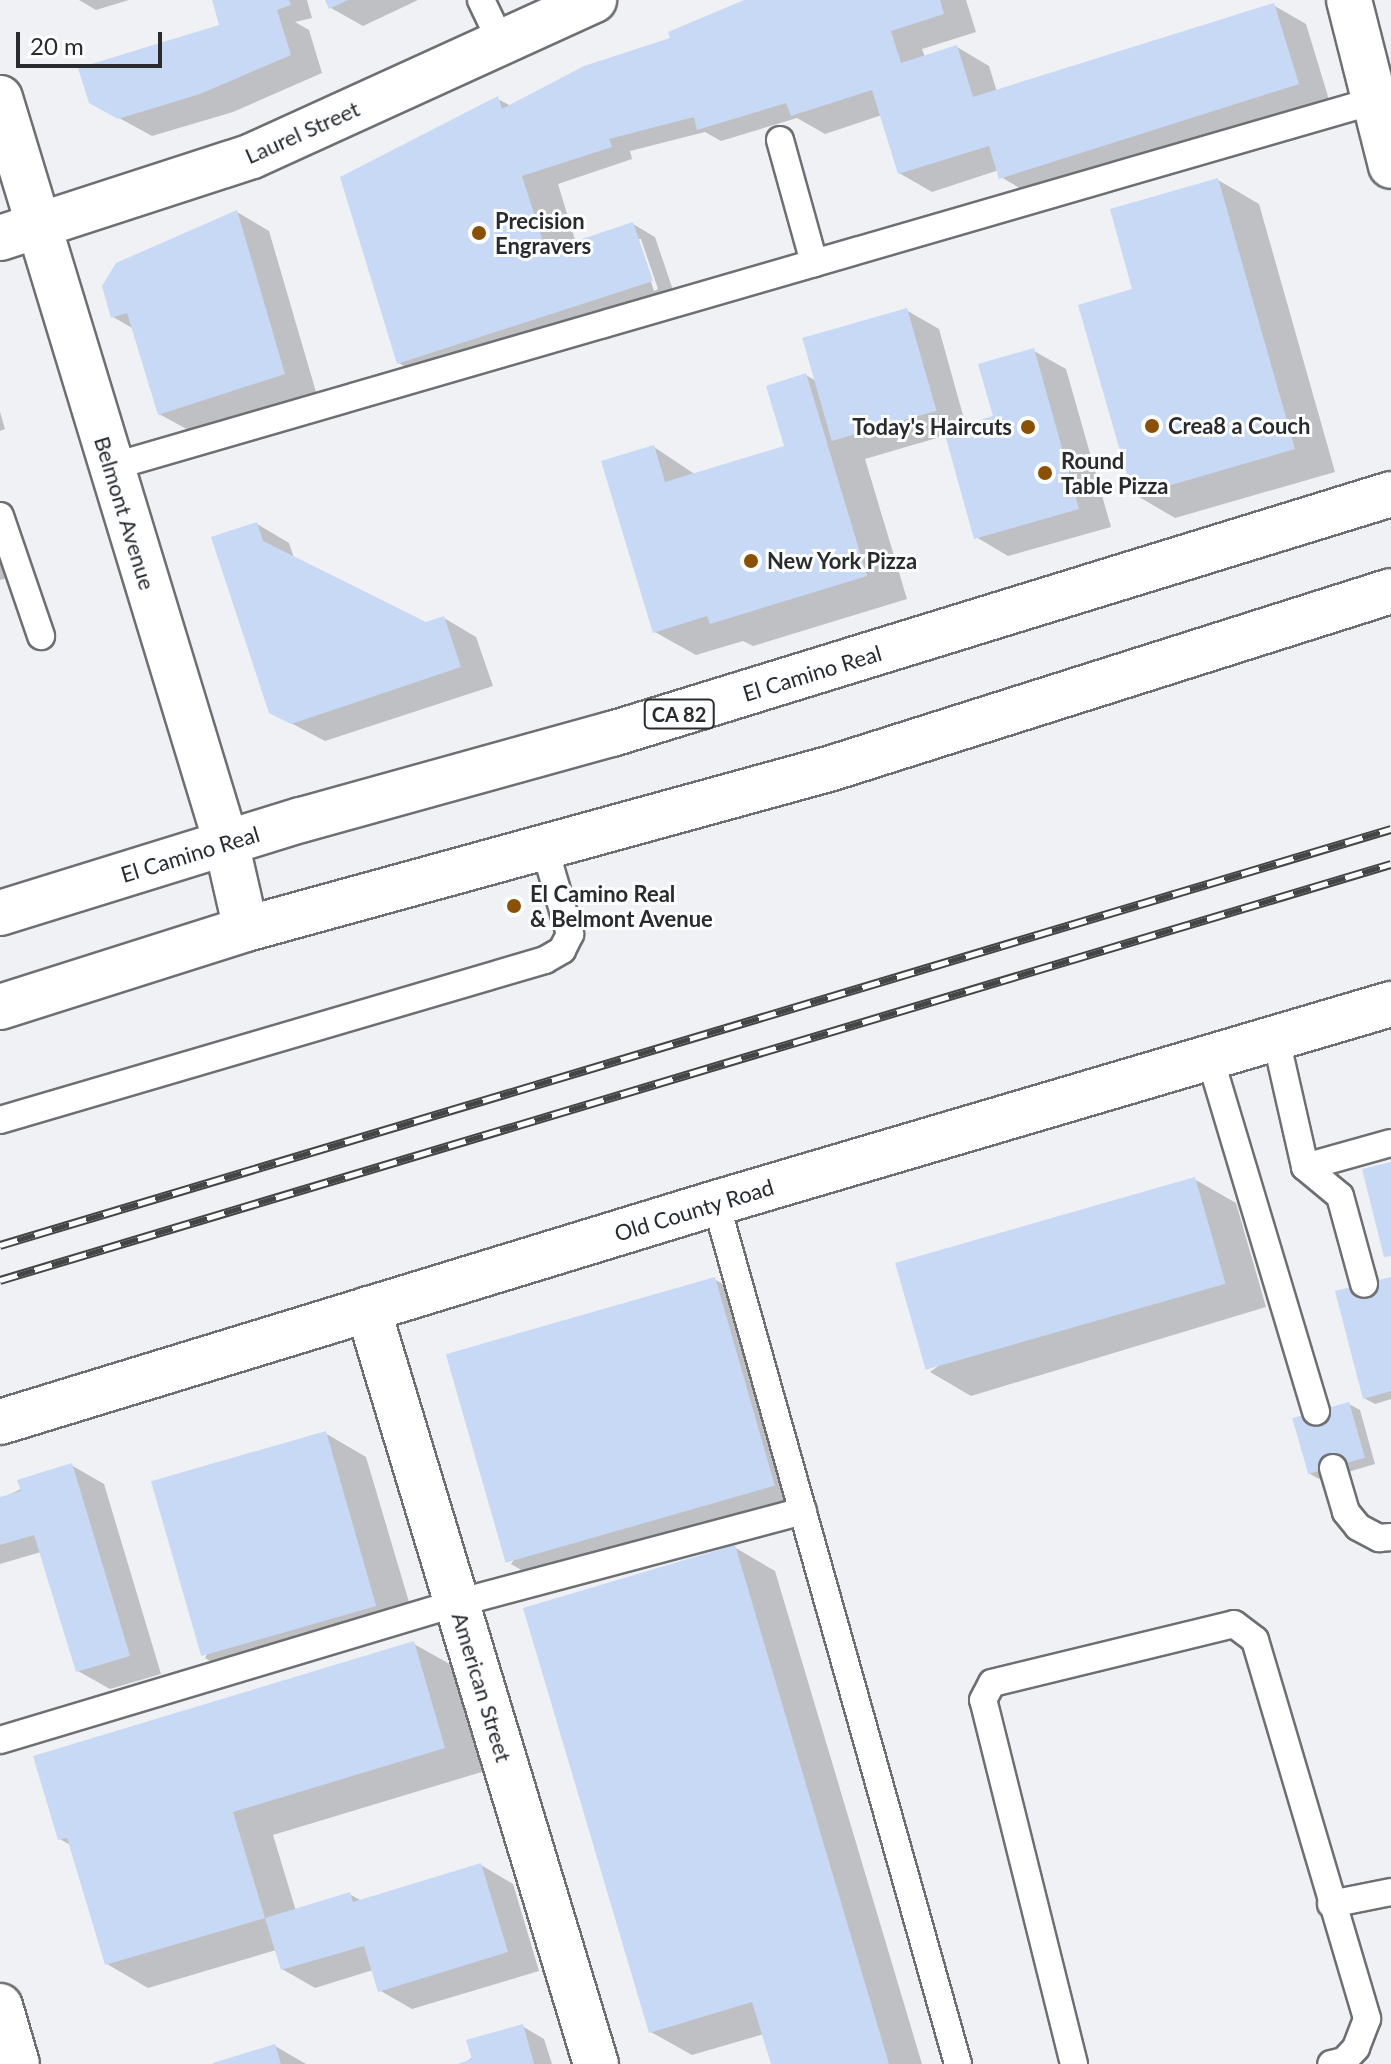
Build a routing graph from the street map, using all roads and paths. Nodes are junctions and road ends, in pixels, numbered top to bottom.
1 (481, 0) edge
2 (594, 0) edge
3 (1349, 0) edge
4 (501, 42) junction
5 (0, 98) edge
6 (1383, 98) edge
7 (780, 140) dead end
8 (1391, 166) edge
9 (20, 233) edge
10 (814, 263) junction
11 (111, 467) junction
12 (1391, 494) edge
13 (0, 516) edge
14 (1391, 591) edge
15 (41, 636) dead end
16 (226, 842) junction
17 (544, 846) junction
18 (0, 913) edge
19 (246, 929) junction
20 (1391, 1004) edge
21 (0, 1007) edge
22 (1276, 1039) junction
23 (1210, 1058) junction
24 (0, 1120) edge
25 (1391, 1143) edge
26 (1305, 1167) junction
27 (716, 1203) junction
28 (1364, 1284) dead end
29 (368, 1309) junction
30 (1316, 1411) dead end
31 (0, 1422) edge
32 (1333, 1468) dead end
33 (803, 1511) junction
34 (1391, 1537) edge
35 (457, 1603) junction
36 (0, 1740) edge
37 (1391, 1892) edge
38 (1331, 1904) junction
39 (0, 2006) edge
40 (17, 2064) edge
41 (596, 2064) edge
42 (958, 2064) edge
43 (1074, 2064) edge
44 (1331, 2064) edge

1 - 4 lane
2 - 4 street, Laurel Street
3 - 6 street
4 - 9 street, Laurel Street
5 - 9 street, Belmont Avenue
6 - 8 street
6 - 10 lane
7 - 10 lane
9 - 11 street, Belmont Avenue
10 - 11 lane
11 - 16 street, Belmont Avenue
12 - 16 street, El Camino Real / CA 82
13 - 15 lane
14 - 17 street
16 - 18 street, El Camino Real / CA 82
16 - 19 street, Belmont Avenue
17 - 19 street
17 - 24 lane
19 - 21 street
20 - 22 street, Old County Road
22 - 23 street, Old County Road
22 - 26 lane
23 - 27 street, Old County Road
23 - 30 lane
25 - 26 lane
26 - 28 lane
27 - 29 street, Old County Road
27 - 33 lane
29 - 31 street, Old County Road
29 - 35 street, American Street
32 - 34 lane
33 - 35 lane
33 - 42 lane
35 - 36 lane
35 - 41 street, American Street
37 - 38 lane
38 - 43 lane
38 - 44 lane
39 - 40 street

